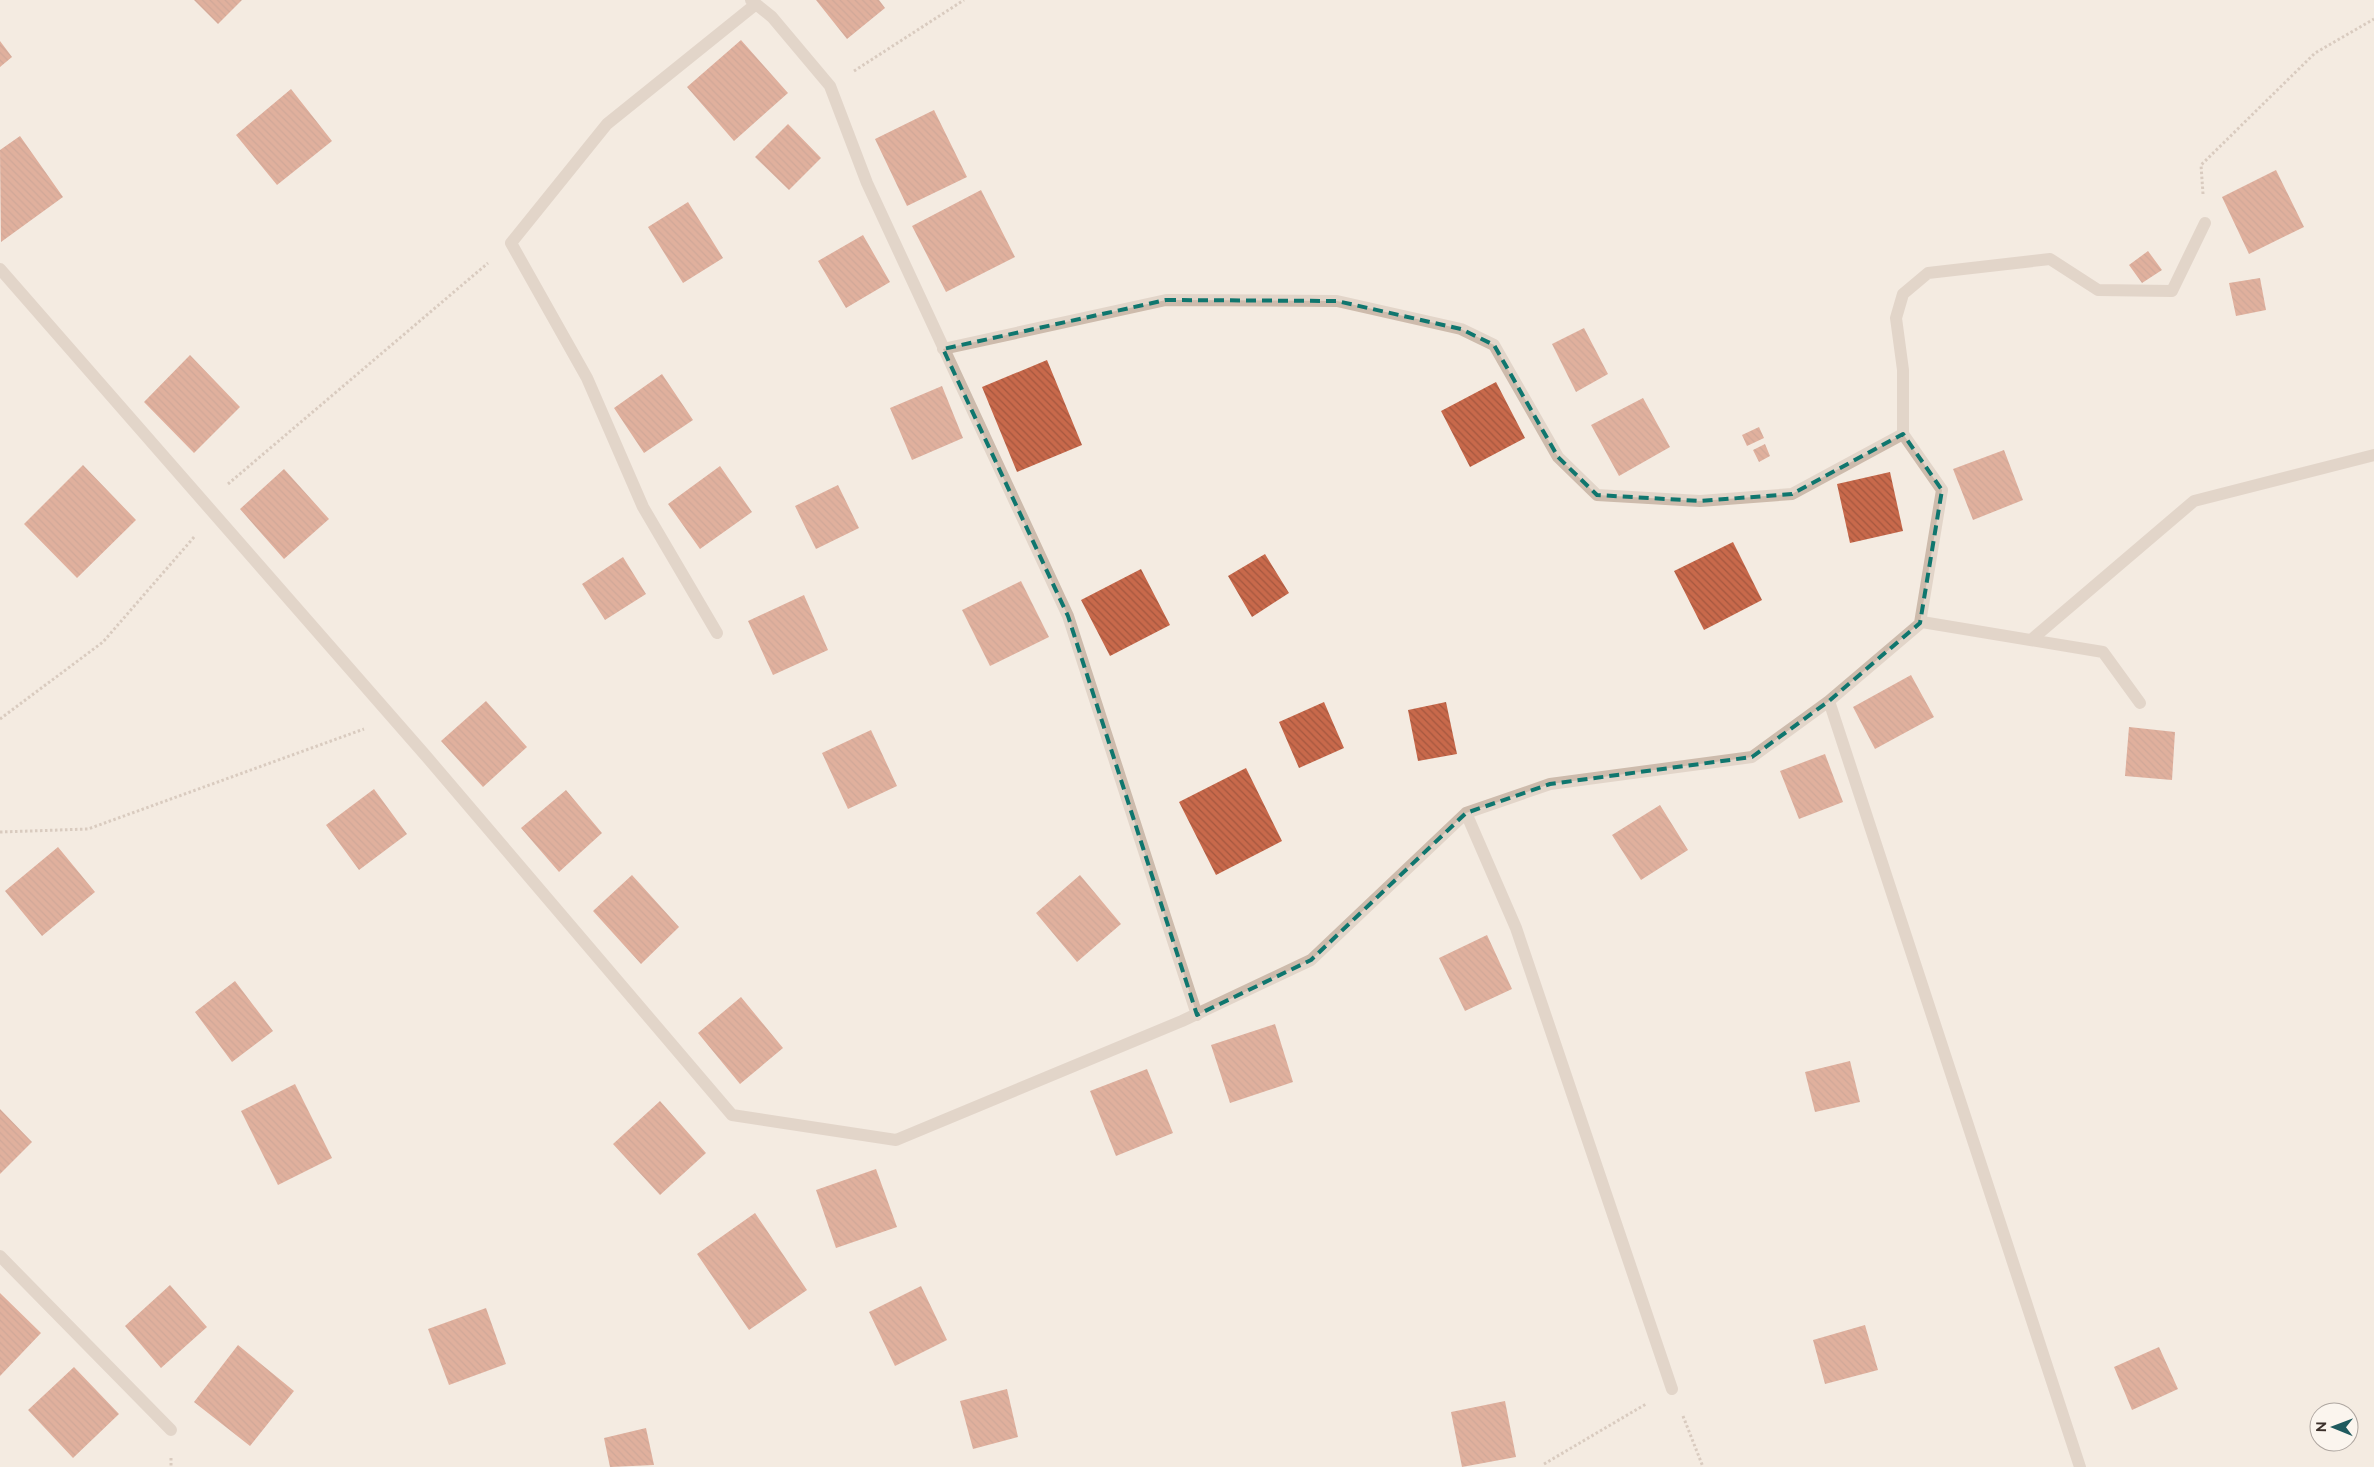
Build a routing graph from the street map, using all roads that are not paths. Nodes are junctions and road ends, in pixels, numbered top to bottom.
1 (753, 2) edge
2 (2205, 223) road end
3 (0, 269) edge
4 (943, 349) junction
5 (1903, 434) junction
6 (2374, 455) edge
7 (1920, 623) junction
8 (718, 633) dead end
9 (2032, 640) junction
10 (1829, 701) junction
11 (2140, 703) dead end
12 (1466, 813) junction
13 (1197, 1015) junction
14 (0, 1256) edge
15 (1672, 1389) road end
16 (171, 1430) dead end
17 (2080, 1467) edge

1 - 4 street
1 - 8 street
2 - 5 street
3 - 13 street
4 - 5 street
4 - 13 street
5 - 7 street
6 - 9 street
7 - 9 street
7 - 10 street
9 - 11 street
10 - 12 street
10 - 17 street
12 - 13 street
12 - 15 street
14 - 16 street

